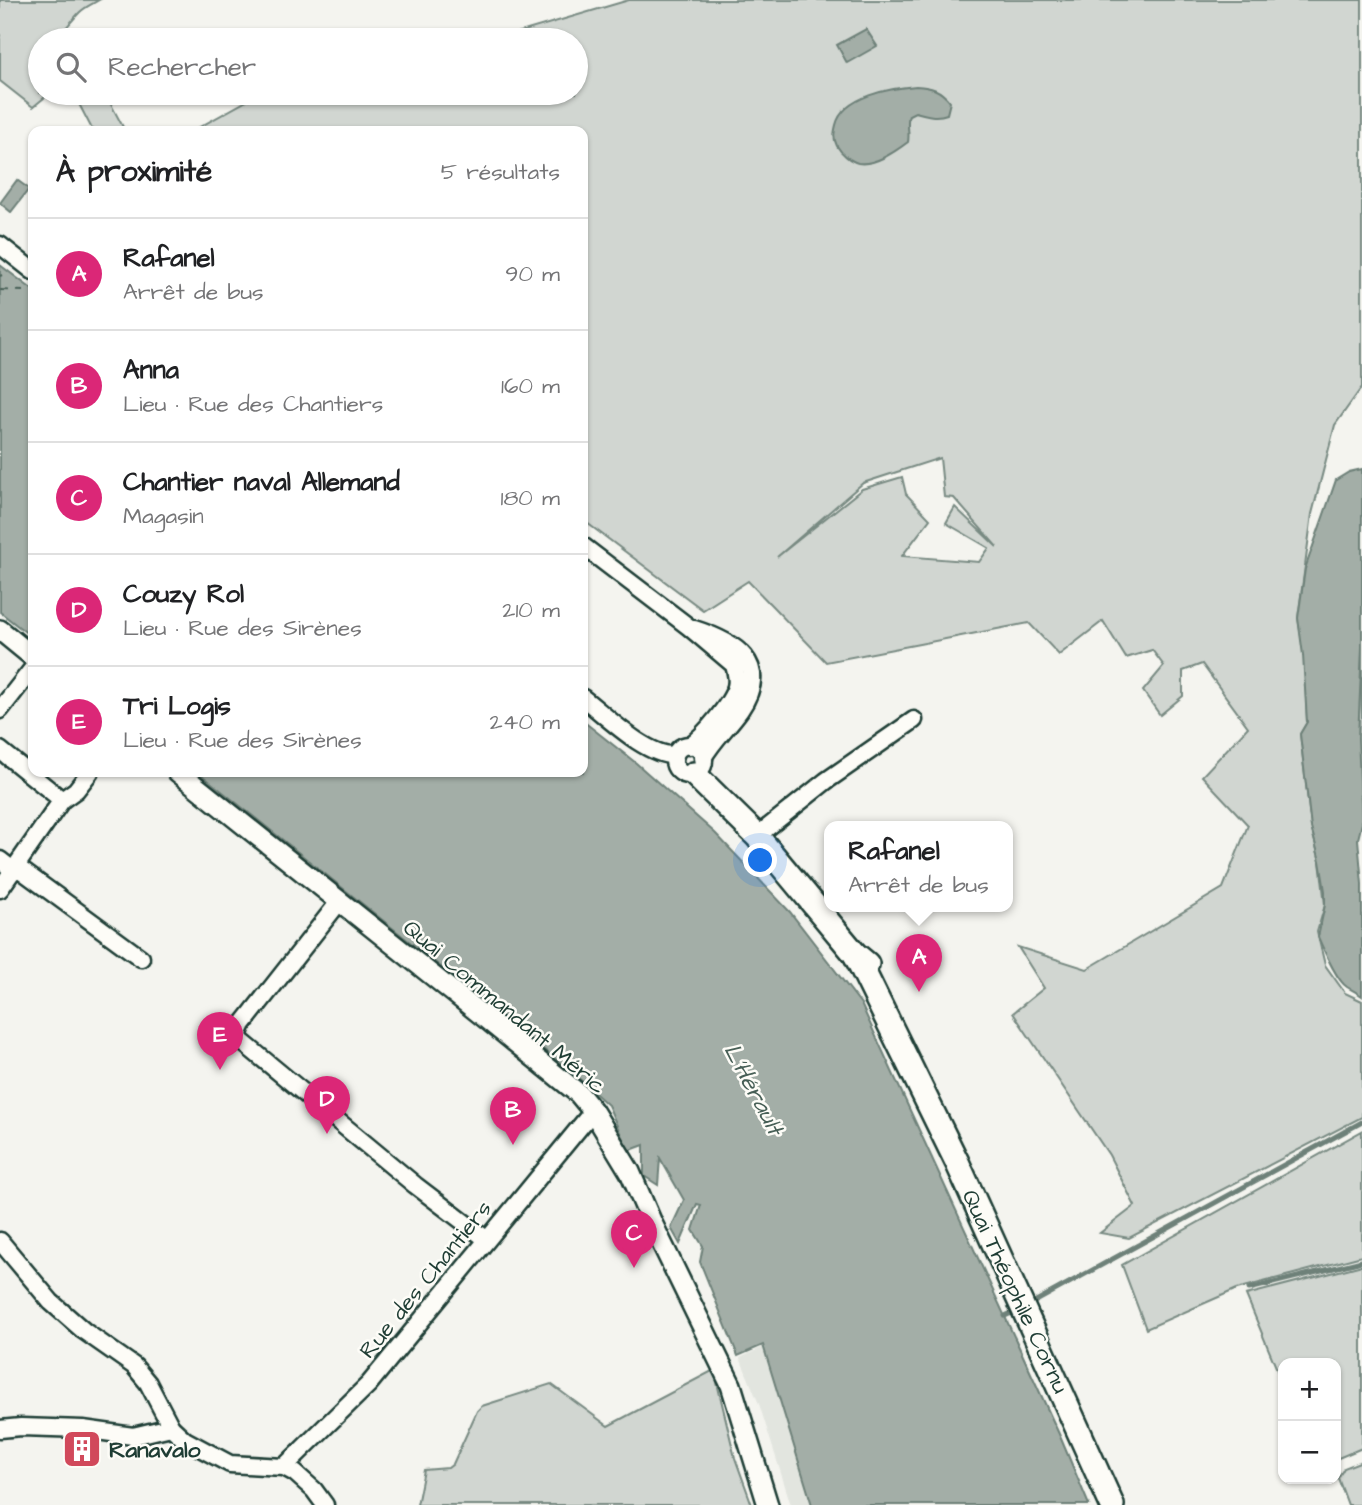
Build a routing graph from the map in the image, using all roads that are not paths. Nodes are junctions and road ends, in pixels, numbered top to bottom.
1 (0, 245) edge
2 (28, 267) edge
3 (588, 550) edge
4 (689, 627) junction
5 (0, 631) edge
6 (28, 653) edge
7 (28, 674) edge
8 (588, 702) edge
9 (0, 710) edge
10 (914, 720) dead end
11 (690, 746) junction
12 (0, 750) edge
13 (675, 755) junction
14 (699, 766) junction
15 (28, 773) edge
16 (33, 777) edge
17 (86, 777) edge
18 (184, 777) edge
19 (62, 800) junction
20 (757, 836) junction
21 (0, 860) edge
22 (16, 869) junction
23 (0, 889) edge
24 (339, 902) junction
25 (141, 958) dead end
26 (593, 1111) junction
27 (486, 1239) junction
28 (0, 1241) edge
29 (172, 1427) junction
30 (0, 1429) edge
31 (284, 1467) junction
32 (325, 1505) edge
33 (768, 1505) edge
34 (1112, 1505) edge

1 - 2 street
3 - 4 street
4 - 11 street
4 - 14 street
5 - 6 street
7 - 9 street
8 - 13 street
10 - 20 street
11 - 13 street
11 - 14 street
12 - 15 street
13 - 14 street
14 - 20 main road, Quai Théophile Cornu
16 - 19 street
17 - 19 street
18 - 24 street, Quai Commandant Méric
19 - 22 street
20 - 34 main road, Quai Théophile Cornu
21 - 22 street
22 - 23 street
22 - 25 street
24 - 26 street, Quai Commandant Méric
24 - 27 street
26 - 27 street, Rue des Chantiers
26 - 33 street, Quai Commandant Méric
27 - 31 street, Rue des Chantiers
28 - 29 street
29 - 30 street
29 - 31 street
31 - 32 street

